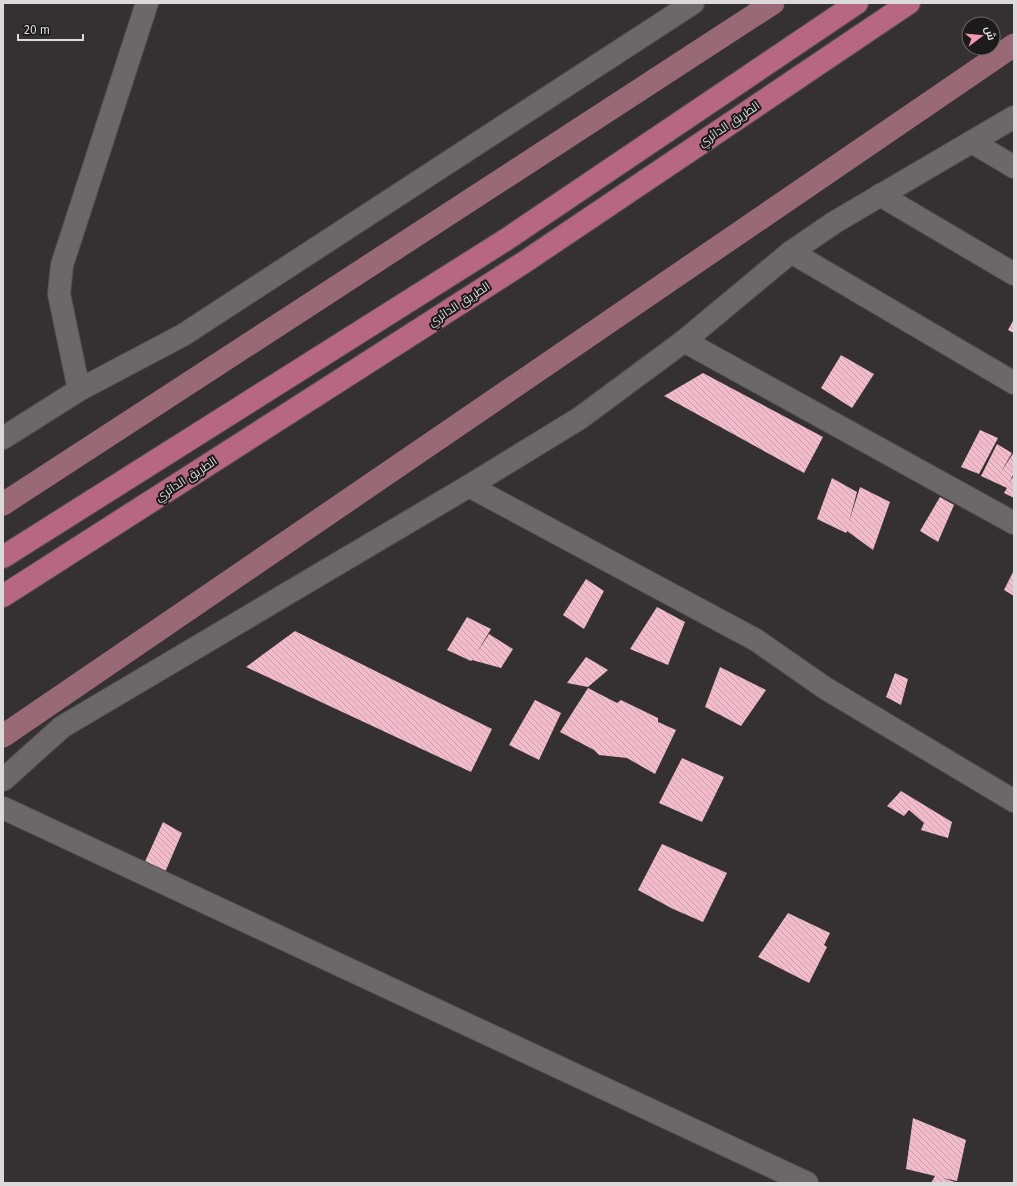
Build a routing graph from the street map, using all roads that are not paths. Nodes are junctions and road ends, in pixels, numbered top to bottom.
1 (148, 3) edge
2 (693, 3) edge
3 (857, 3) edge
4 (909, 3) edge
5 (1014, 117) edge
6 (972, 142) junction
7 (1014, 167) edge
8 (880, 195) junction
9 (791, 252) junction
10 (1014, 274) edge
11 (684, 341) junction
12 (1014, 383) edge
13 (79, 390) junction
14 (3, 438) edge
15 (469, 486) junction
16 (1014, 523) edge
17 (3, 557) edge
18 (3, 596) edge
19 (3, 780) edge
20 (1014, 802) edge
21 (3, 808) edge
22 (807, 1183) edge

1 - 13 street
2 - 13 street
3 - 17 highway
4 - 18 highway, الطريق الدائري
5 - 6 street
6 - 7 street
6 - 8 street
8 - 9 street
8 - 10 street
9 - 11 street
9 - 12 street
11 - 15 street
11 - 16 street
13 - 14 street
15 - 19 street
15 - 20 street
21 - 22 street

